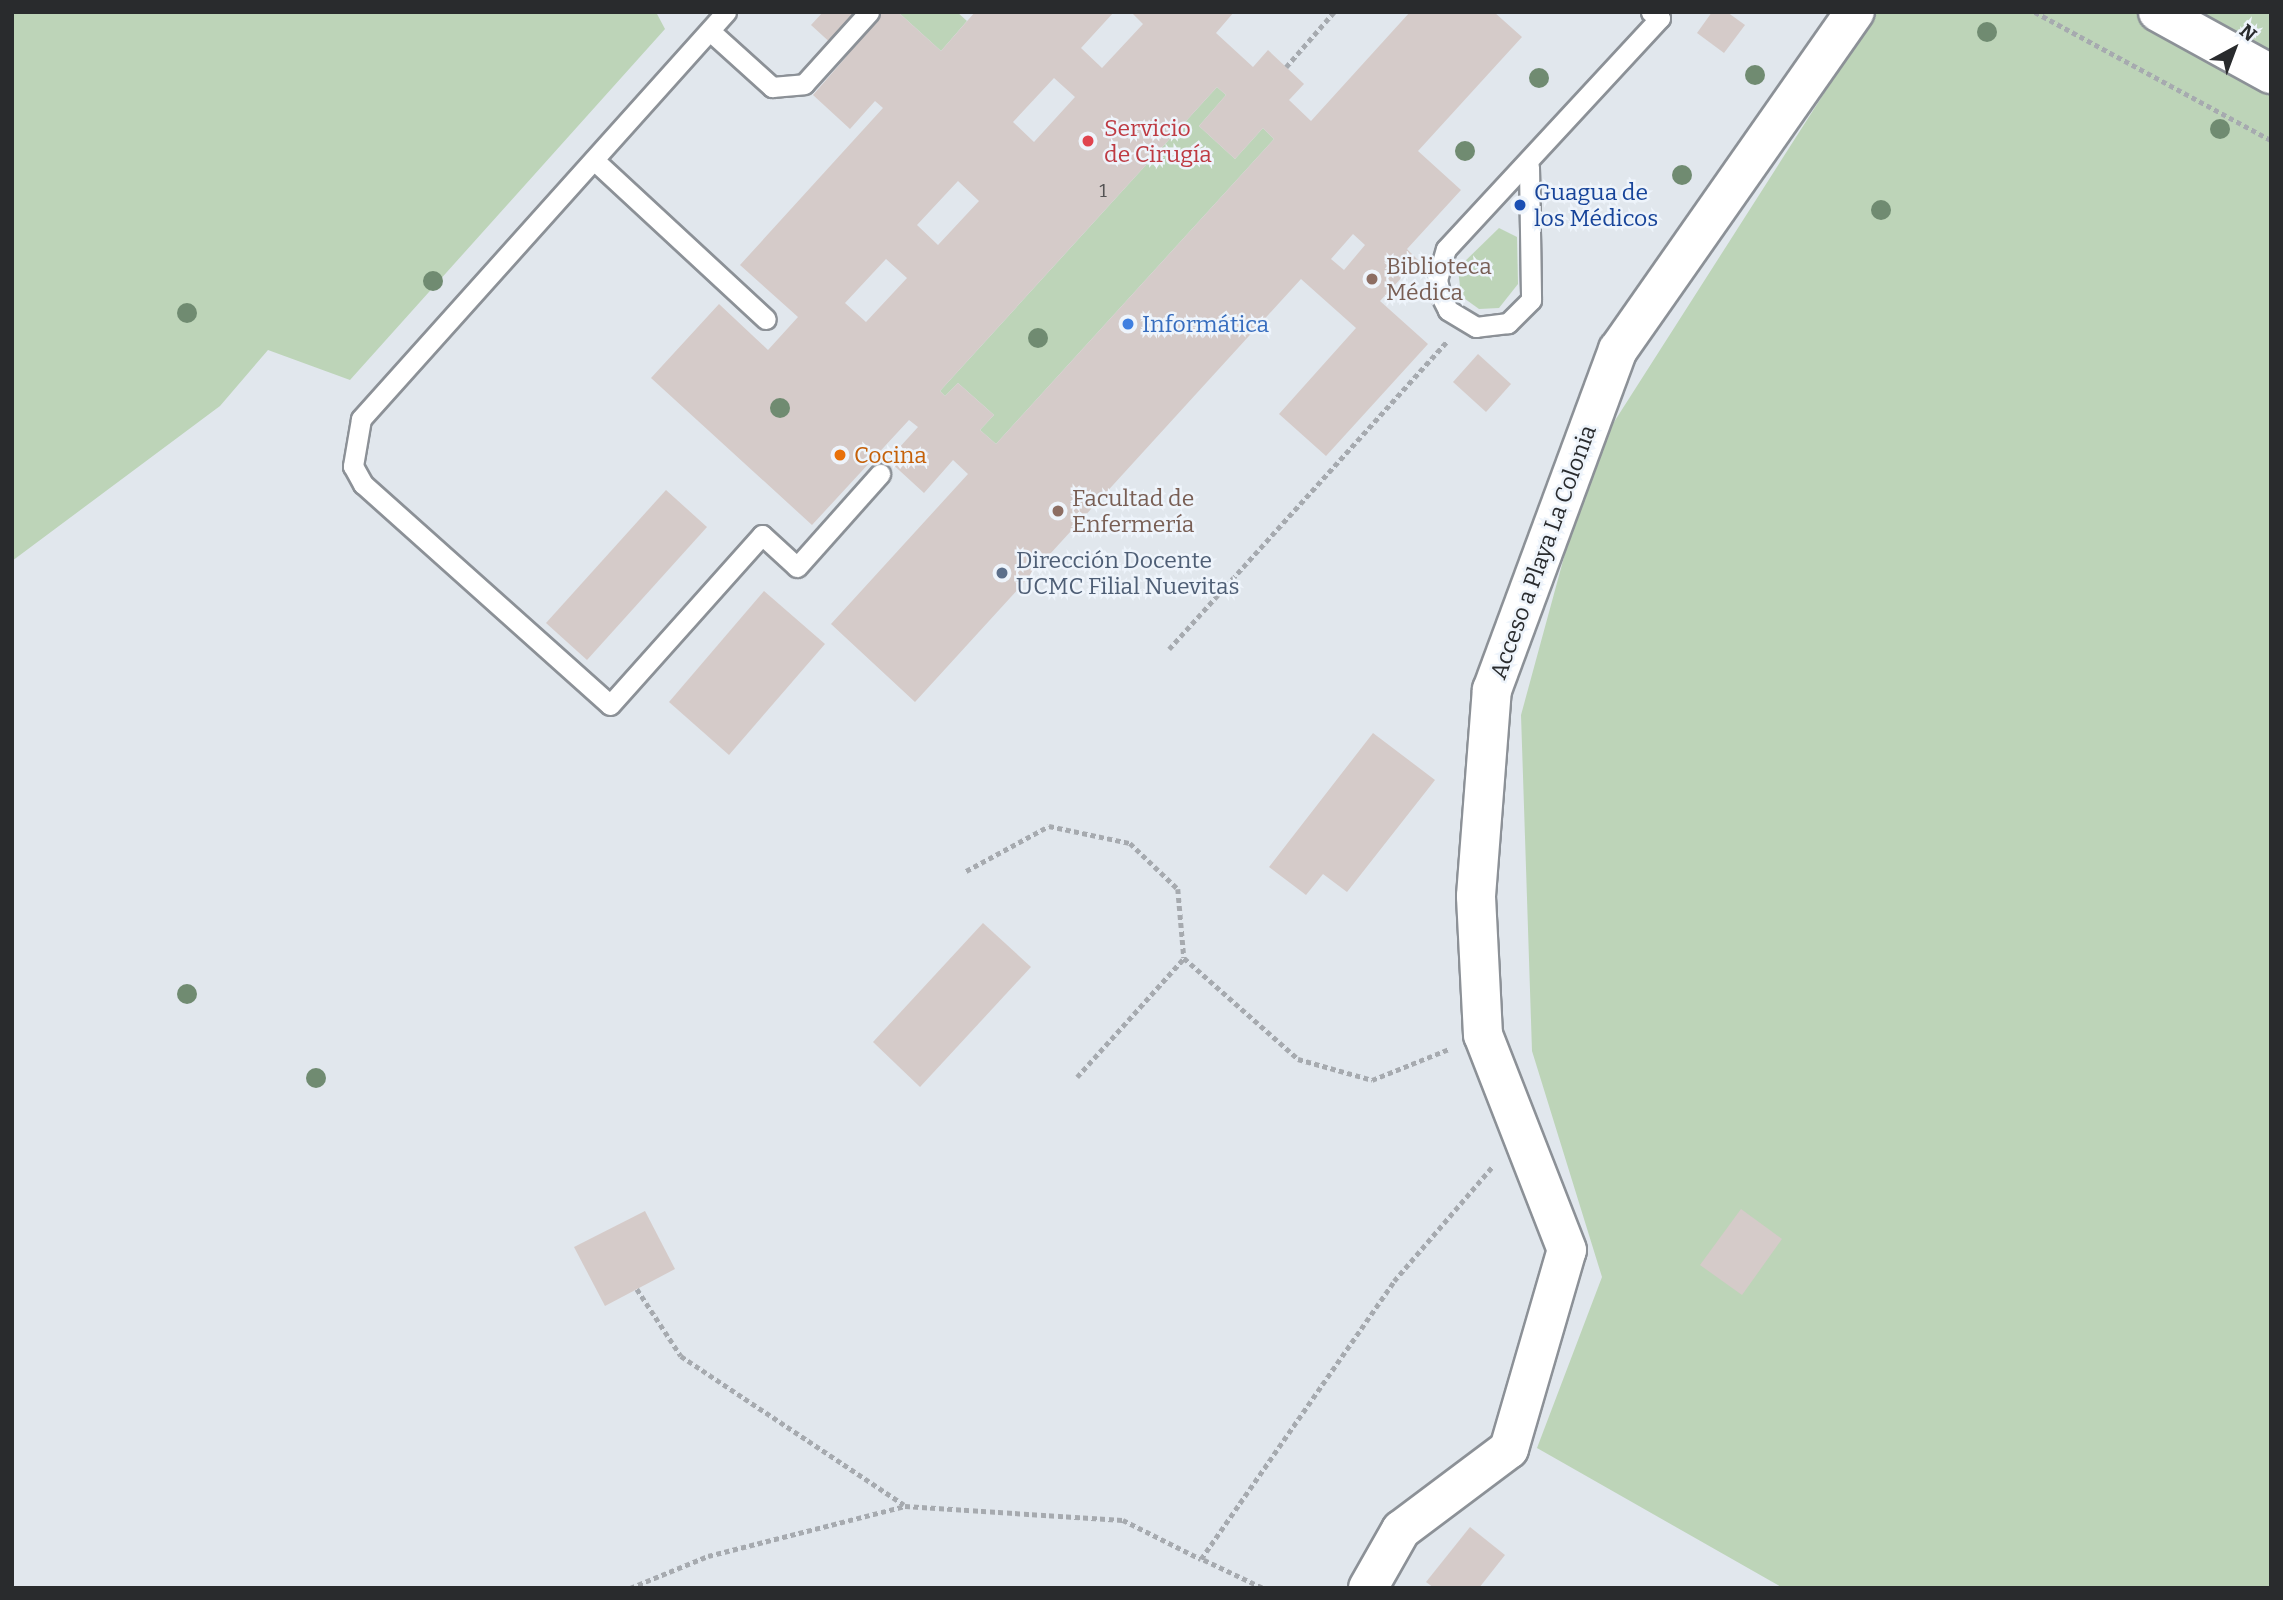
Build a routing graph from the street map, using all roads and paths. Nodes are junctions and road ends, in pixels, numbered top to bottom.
1 (726, 12) edge
2 (869, 12) edge
3 (1334, 12) edge
4 (1651, 12) edge
5 (1855, 12) edge
6 (2035, 12) edge
7 (2158, 12) edge
8 (710, 31) junction
9 (1286, 67) dead end
10 (2271, 74) edge
11 (2271, 140) edge
12 (594, 160) junction
13 (1529, 167) junction
14 (766, 319) dead end
15 (1461, 321) junction
16 (880, 474) dead end
17 (1169, 649) dead end
18 (966, 871) dead end
19 (1184, 958) junction
20 (1483, 1035) junction
21 (1077, 1077) dead end
22 (1521, 1134) junction
23 (637, 1289) dead end
24 (905, 1506) junction
25 (1201, 1559) junction
26 (629, 1588) edge
27 (1262, 1588) edge
28 (1368, 1588) edge

1 - 8 lane
2 - 8 lane
3 - 9 path
4 - 13 lane
5 - 20 main road, Acceso a Playa La Colonia
6 - 11 path
7 - 10 main road
8 - 12 lane
12 - 14 lane
12 - 16 lane
13 - 15 lane
13 - 15 lane
15 - 17 path
18 - 19 path
19 - 20 path
19 - 21 path
20 - 22 main road, Acceso a Playa La Colonia
22 - 25 path
22 - 28 main road, Acceso a Playa La Colonia
23 - 24 path
24 - 25 path
24 - 26 path
25 - 27 path

